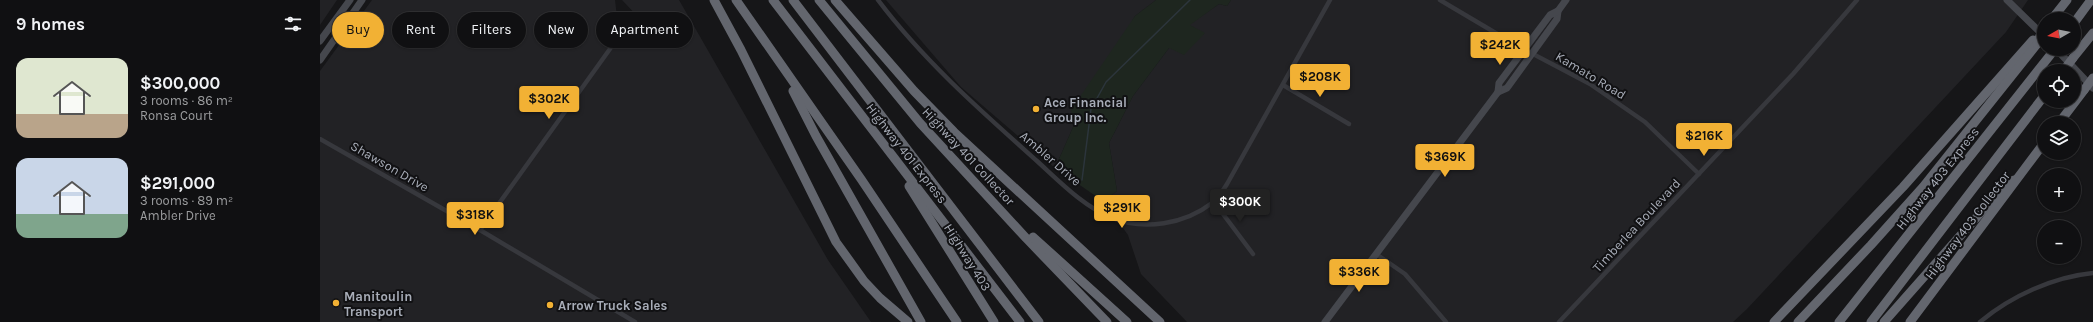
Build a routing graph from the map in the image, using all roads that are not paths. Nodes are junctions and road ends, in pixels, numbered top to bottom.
1 (350, 0) edge
2 (362, 0) edge
3 (714, 0) edge
4 (736, 0) edge
5 (773, 0) edge
6 (793, 0) edge
7 (819, 0) edge
8 (835, 0) edge
9 (878, 0) edge
10 (1330, 0) edge
11 (1440, 0) edge
12 (1566, 0) edge
13 (1858, 0) edge
14 (2007, 0) edge
15 (2066, 0) edge
16 (2092, 0) edge
17 (1558, 11) junction
18 (2057, 12) edge
19 (2081, 14) edge
20 (2037, 28) edge
21 (2093, 33) edge
22 (2037, 40) edge
23 (320, 41) edge
24 (2035, 42) junction
25 (611, 48) edge
26 (1524, 49) junction
27 (1532, 53) junction
28 (2049, 56) edge
29 (2058, 56) edge
30 (320, 60) edge
31 (2069, 64) edge
32 (780, 65) junction
33 (2093, 78) edge
34 (1283, 86) junction
35 (2088, 89) edge
36 (1498, 92) junction
37 (2037, 105) edge
38 (2065, 116) edge
39 (1349, 124) dead end
40 (320, 139) edge
41 (883, 144) junction
42 (2037, 153) edge
43 (1699, 174) junction
44 (2018, 179) junction
45 (994, 202) junction
46 (1214, 202) junction
47 (480, 230) junction
48 (1253, 254) dead end
49 (1376, 254) junction
50 (2093, 273) edge
51 (1775, 320) edge
52 (635, 322) edge
53 (908, 322) edge
54 (922, 322) edge
55 (957, 322) edge
56 (994, 322) edge
57 (1020, 322) edge
58 (1040, 322) edge
59 (1107, 322) edge
60 (1127, 322) edge
61 (1160, 322) edge
62 (1325, 322) edge
63 (1446, 322) edge
64 (1559, 322) edge
65 (1798, 322) edge
66 (1839, 322) edge
67 (1872, 322) edge
68 (1884, 322) edge
69 (1910, 322) edge
70 (1980, 322) edge

1 - 23 main road
2 - 30 main road
3 - 53 highway
4 - 32 highway
5 - 41 highway, Highway 401 Express
6 - 58 highway, Highway 401 Express
7 - 45 highway, Highway 401 Collector
8 - 61 highway
9 - 46 street, Ambler Drive
10 - 34 street, Ambler Drive
11 - 26 street, Kamato Road
12 - 17 main road
13 - 43 street, Timberlea Boulevard
14 - 20 main road
15 - 18 highway
16 - 19 highway
17 - 26 main road
17 - 27 main road
21 - 31 highway, bridge
22 - 24 highway, bridge
24 - 51 highway
24 - 65 highway
25 - 47 street
26 - 27 street, Kamato Road
26 - 36 main road
27 - 36 main road
27 - 43 street, Kamato Road
28 - 66 highway, Highway 403 Express
29 - 35 main road
32 - 54 highway
32 - 55 highway
33 - 35 highway, bridge
34 - 39 street
34 - 46 street, Ambler Drive
35 - 38 highway
36 - 49 main road
37 - 67 highway
40 - 47 street, Shawson Drive
41 - 56 highway, Highway 403
41 - 57 highway, Highway 401 Express
42 - 44 highway, Highway 403 Collector
43 - 64 street, Timberlea Boulevard
44 - 68 highway
44 - 69 highway, Highway 403 Collector
45 - 59 highway, Highway 401 Collector
45 - 60 highway
46 - 48 street
47 - 52 street, Shawson Drive
49 - 62 main road
49 - 63 street
50 - 70 street

